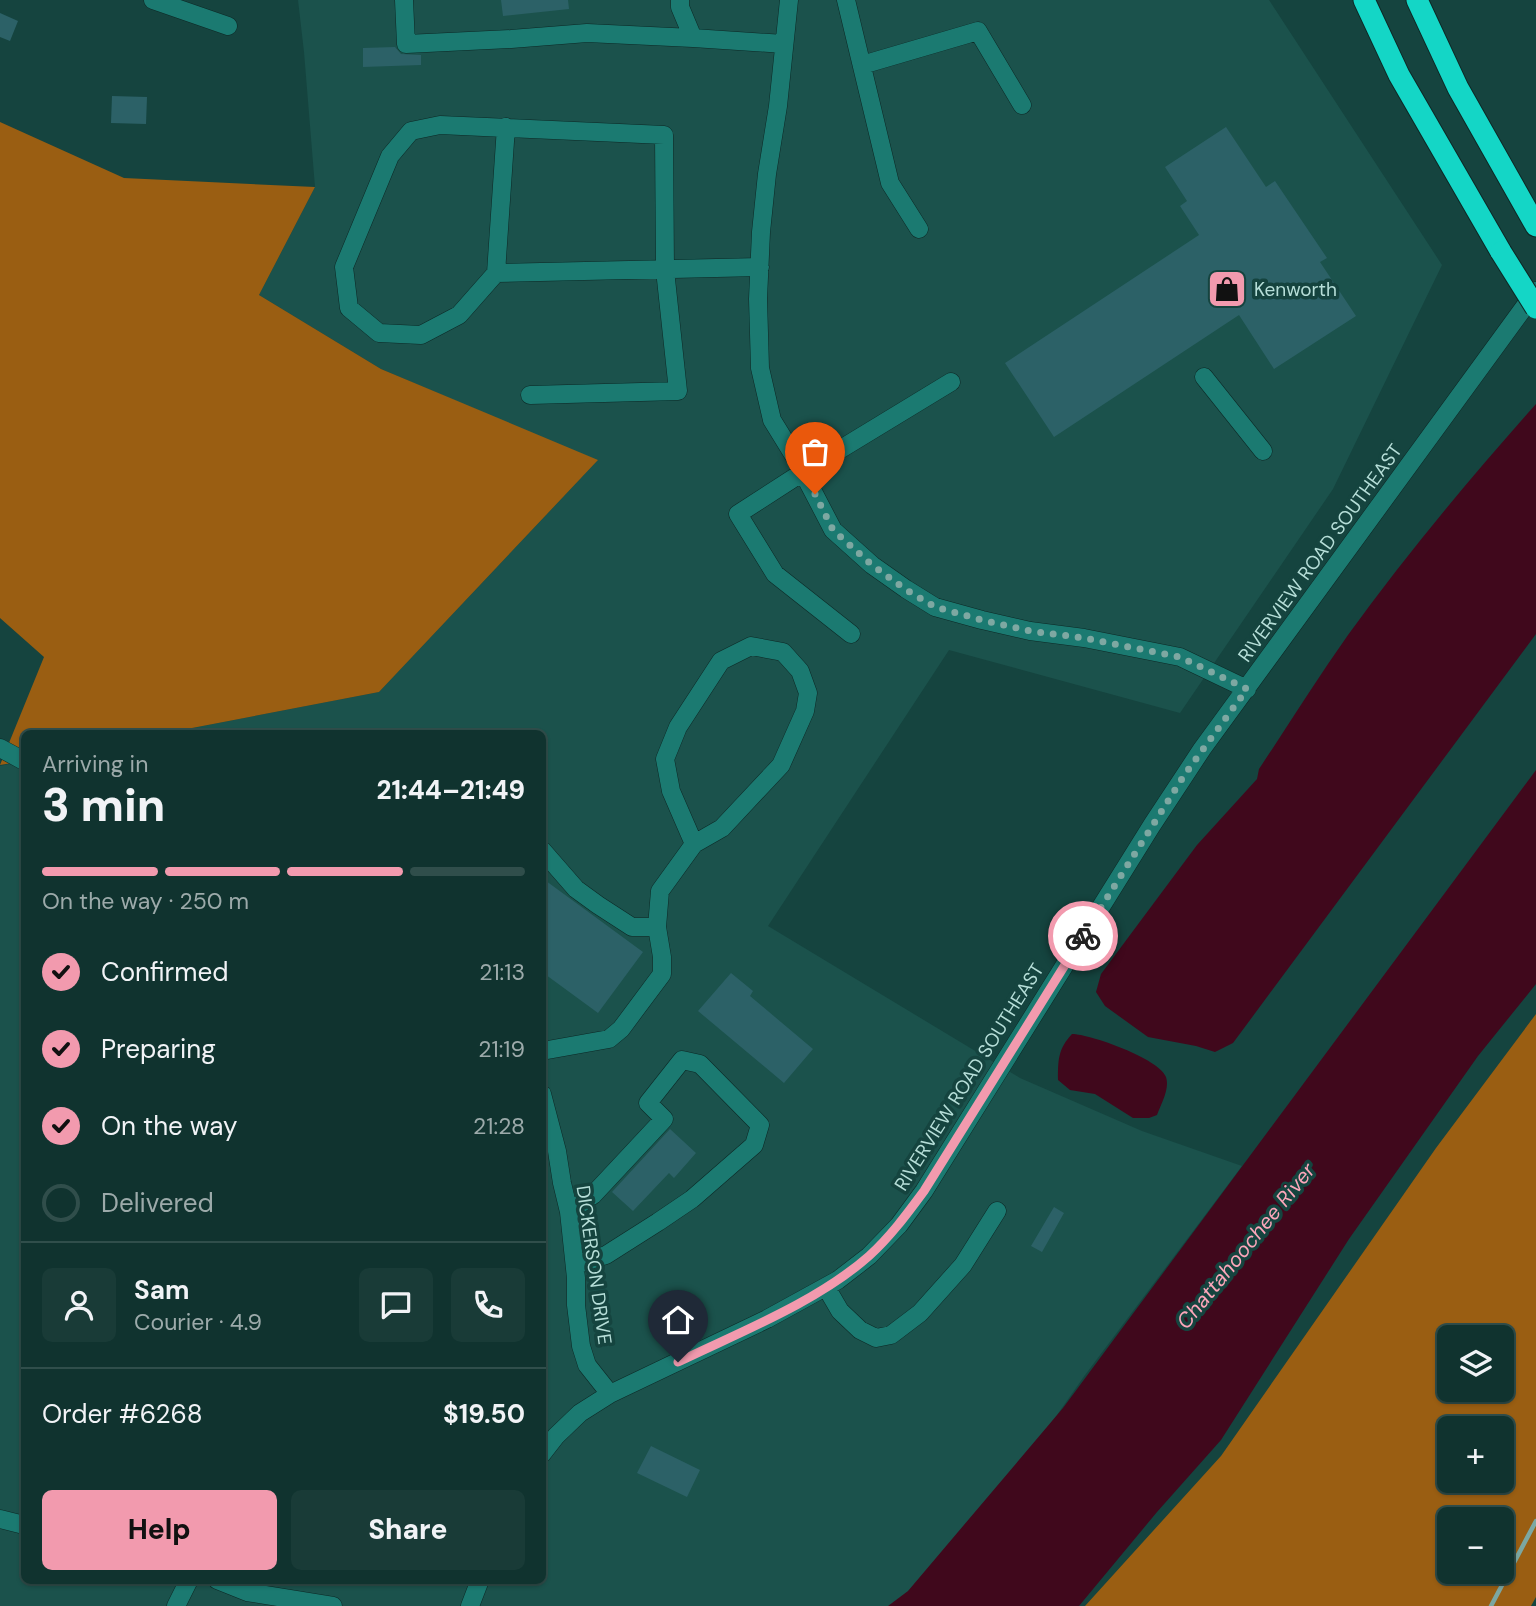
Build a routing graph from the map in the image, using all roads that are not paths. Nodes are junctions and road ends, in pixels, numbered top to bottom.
1 (153, 0) edge
2 (404, 0) edge
3 (680, 0) edge
4 (789, 0) edge
5 (846, 0) edge
6 (1364, 0) edge
7 (1417, 0) edge
8 (228, 26) dead end
9 (692, 38) junction
10 (784, 44) junction
11 (862, 65) junction
12 (1022, 105) dead end
13 (506, 127) junction
14 (1532, 221) edge
15 (919, 229) dead end
16 (760, 267) junction
17 (665, 270) junction
18 (496, 273) junction
19 (1536, 291) edge
20 (1536, 309) edge
21 (1205, 377) dead end
22 (951, 382) dead end
23 (530, 395) dead end
24 (1263, 451) dead end
25 (803, 472) junction
26 (851, 635) dead end
27 (1247, 689) junction
28 (0, 748) edge
29 (21, 759) edge
30 (694, 844) junction
31 (546, 855) edge
32 (657, 927) junction
33 (546, 1050) edge
34 (546, 1104) edge
35 (550, 1157) edge
36 (997, 1211) dead end
37 (569, 1212) junction
38 (575, 1265) junction
39 (826, 1287) junction
40 (610, 1394) junction
41 (546, 1449) edge
42 (0, 1519) edge
43 (21, 1524) edge
44 (187, 1584) edge
45 (227, 1584) edge
46 (479, 1584) edge
47 (176, 1606) edge
48 (333, 1606) edge
49 (471, 1606) edge

1 - 8 street
2 - 9 street
3 - 9 street
4 - 10 street
5 - 11 street
6 - 20 highway, bridge
7 - 14 highway
9 - 10 street
10 - 16 street
11 - 12 street
11 - 15 street
13 - 17 street
13 - 18 street
13 - 18 street
16 - 17 street
16 - 25 street
17 - 18 street
17 - 23 street
19 - 27 street, RIVERVIEW ROAD SOUTHEAST
21 - 24 street
22 - 25 street
25 - 26 street
25 - 27 street
27 - 39 street, RIVERVIEW ROAD SOUTHEAST
28 - 29 street
30 - 30 street
30 - 32 street
31 - 32 street
32 - 33 street
34 - 35 street, DICKERSON DRIVE
35 - 37 street, DICKERSON DRIVE
36 - 39 street
37 - 38 street, DICKERSON DRIVE
37 - 38 street
38 - 40 street, DICKERSON DRIVE
39 - 40 street, RIVERVIEW ROAD SOUTHEAST
40 - 41 street, RIVERVIEW ROAD SOUTHEAST
42 - 43 street
44 - 47 street
45 - 48 street
46 - 49 street

